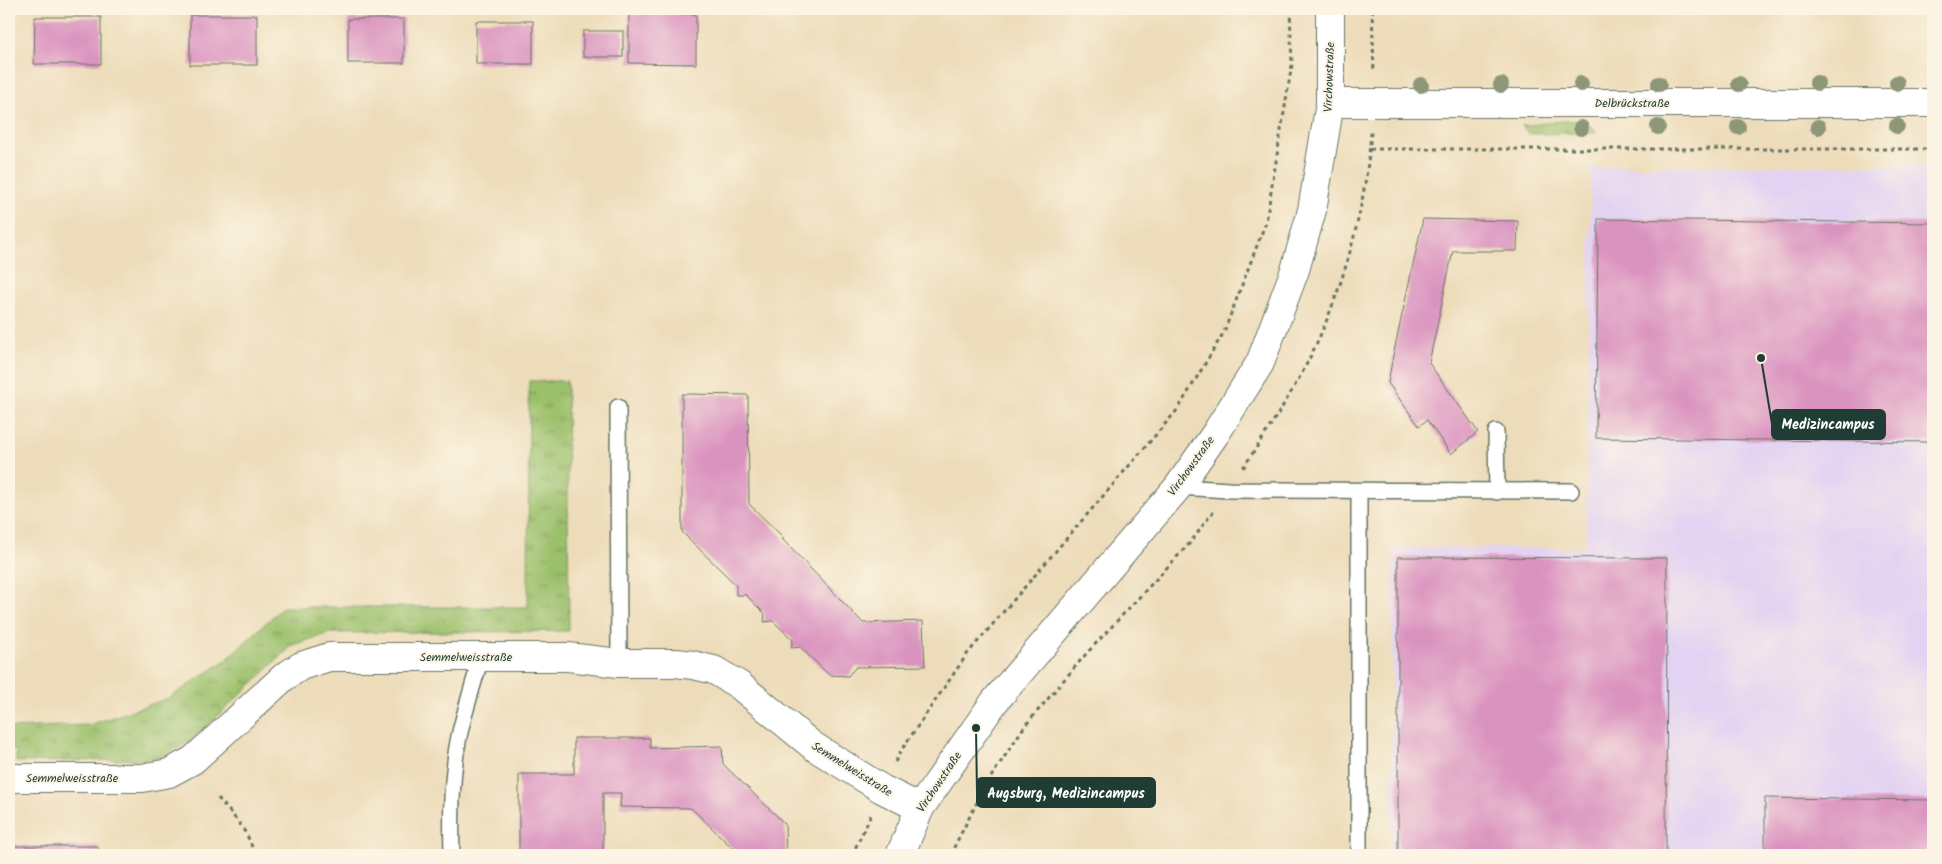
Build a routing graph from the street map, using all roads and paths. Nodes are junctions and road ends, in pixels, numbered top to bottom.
1 (1290, 9) edge
2 (1330, 9) edge
3 (1330, 103) junction
4 (1933, 103) edge
5 (1370, 149) dead end
6 (1933, 149) edge
7 (618, 407) dead end
8 (1496, 432) dead end
9 (1178, 487) junction
10 (1359, 491) junction
11 (1572, 491) dead end
12 (1497, 492) junction
13 (481, 657) junction
14 (620, 662) junction
15 (9, 778) edge
16 (882, 789) junction
17 (218, 798) dead end
18 (920, 808) junction
19 (254, 855) edge
20 (452, 855) edge
21 (852, 855) edge
22 (900, 855) edge
23 (1359, 855) edge

1 - 16 path
2 - 3 street, Virchowstraße
3 - 4 street, Delbrückstraße
3 - 9 street, Virchowstraße
5 - 6 path
7 - 14 lane
8 - 12 lane
9 - 10 lane
9 - 18 street, Virchowstraße
10 - 12 lane
10 - 23 lane
11 - 12 lane
13 - 14 street, Semmelweisstraße
13 - 15 street, Semmelweisstraße
13 - 20 lane
14 - 16 street, Semmelweisstraße
16 - 18 street, Semmelweisstraße
16 - 21 path
17 - 19 path
18 - 22 street, Virchowstraße

